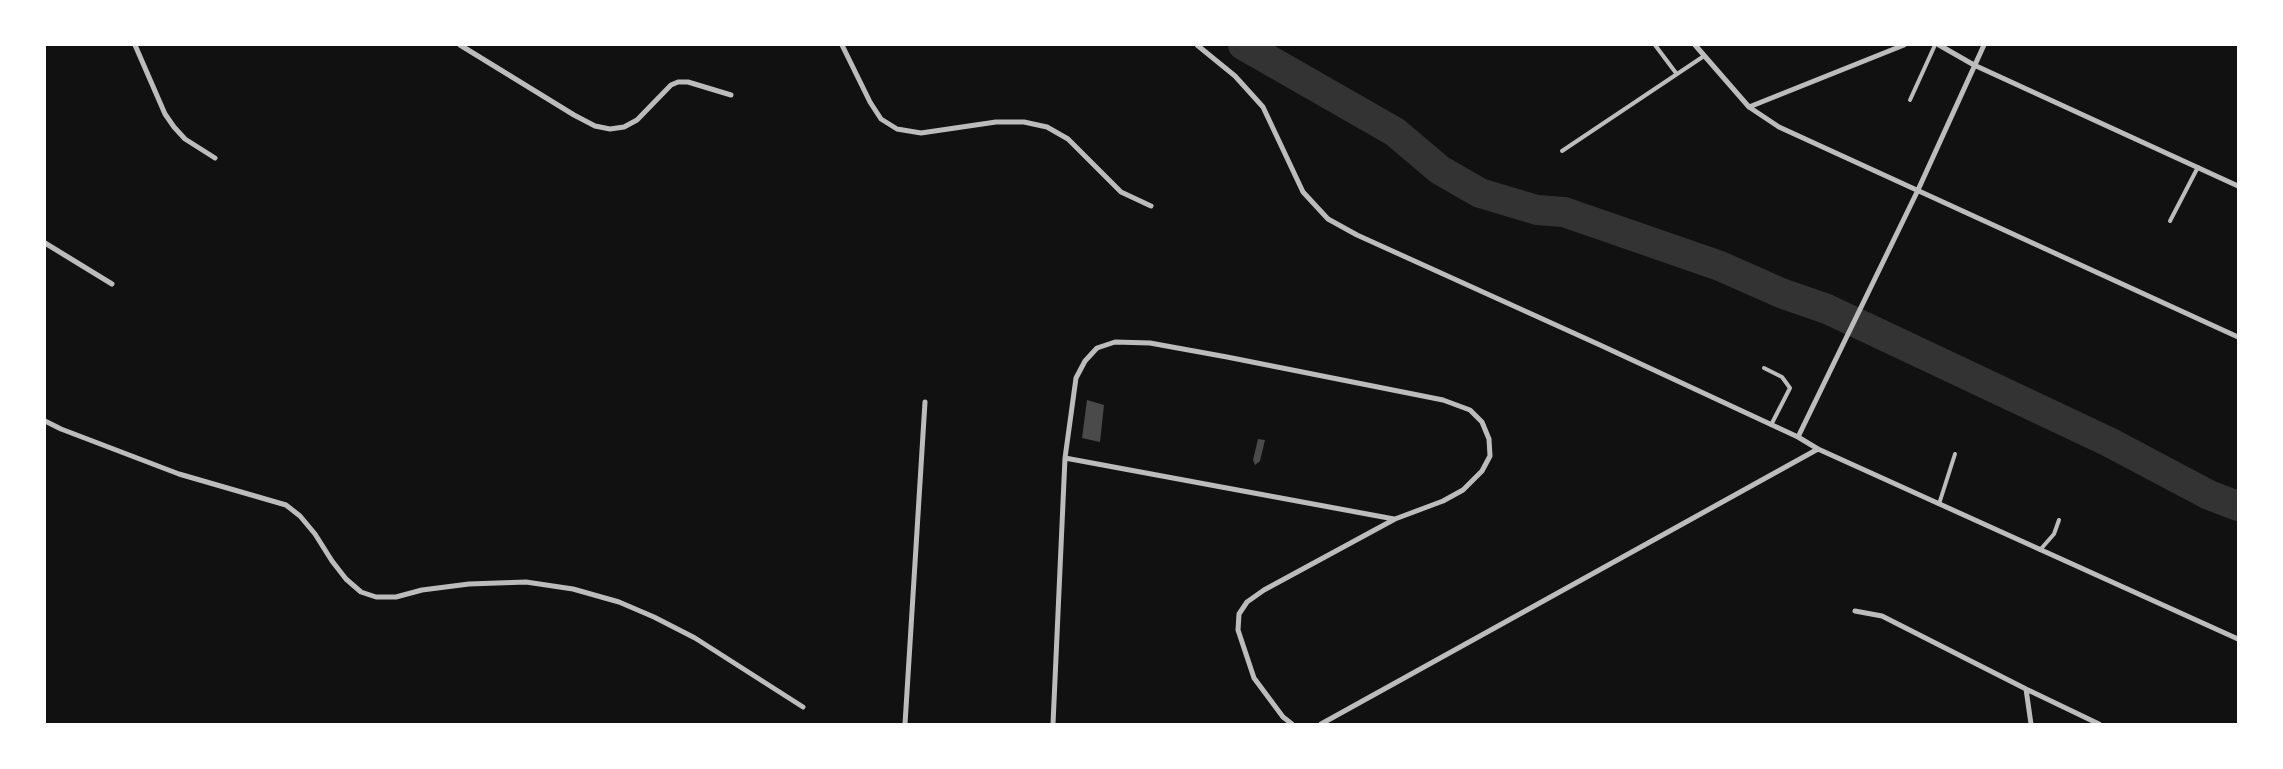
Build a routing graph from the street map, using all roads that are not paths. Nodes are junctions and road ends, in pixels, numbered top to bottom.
1 (135, 45) edge
2 (460, 45) edge
3 (842, 45) edge
4 (1198, 45) edge
5 (1654, 45) edge
6 (1695, 45) edge
7 (1904, 45) edge
8 (1935, 45) edge
9 (1939, 45) edge
10 (1984, 45) edge
11 (1704, 56) junction
12 (1974, 65) junction
13 (1676, 74) junction
14 (731, 95) dead end
15 (1910, 100) dead end
16 (1749, 107) junction
17 (1562, 151) dead end
18 (216, 158) dead end
19 (2198, 167) junction
20 (2238, 186) edge
21 (1918, 190) junction
22 (1151, 206) dead end
23 (2170, 220) dead end
24 (45, 243) edge
25 (112, 284) dead end
26 (2238, 337) edge
27 (1764, 368) dead end
28 (925, 402) dead end
29 (45, 421) edge
30 (1771, 425) junction
31 (1798, 437) junction
32 (1818, 449) junction
33 (1955, 454) dead end
34 (1065, 458) junction
35 (1939, 504) junction
36 (1394, 519) junction
37 (2059, 520) dead end
38 (2040, 550) junction
39 (1855, 611) dead end
40 (2238, 639) edge
41 (2026, 689) junction
42 (803, 707) dead end
43 (905, 724) edge
44 (1053, 724) edge
45 (1292, 724) edge
46 (1321, 724) edge
47 (2031, 724) edge
48 (2100, 724) edge

1 - 18 street
2 - 14 street
3 - 22 street
4 - 30 street
5 - 13 lane
6 - 11 street
7 - 16 street
8 - 15 lane
9 - 12 street
10 - 12 street
11 - 13 lane
11 - 16 street
12 - 19 street
12 - 21 street
13 - 17 lane
16 - 21 street
19 - 20 street
19 - 23 lane
21 - 26 street
21 - 31 street
24 - 25 street
27 - 30 lane
28 - 43 street
29 - 42 street
30 - 31 street
31 - 32 street
32 - 35 street
32 - 46 street
33 - 35 lane
34 - 36 street
34 - 36 street
34 - 44 street
35 - 38 street
36 - 45 street
37 - 38 lane
38 - 40 street
39 - 41 street
41 - 47 street
41 - 48 street

